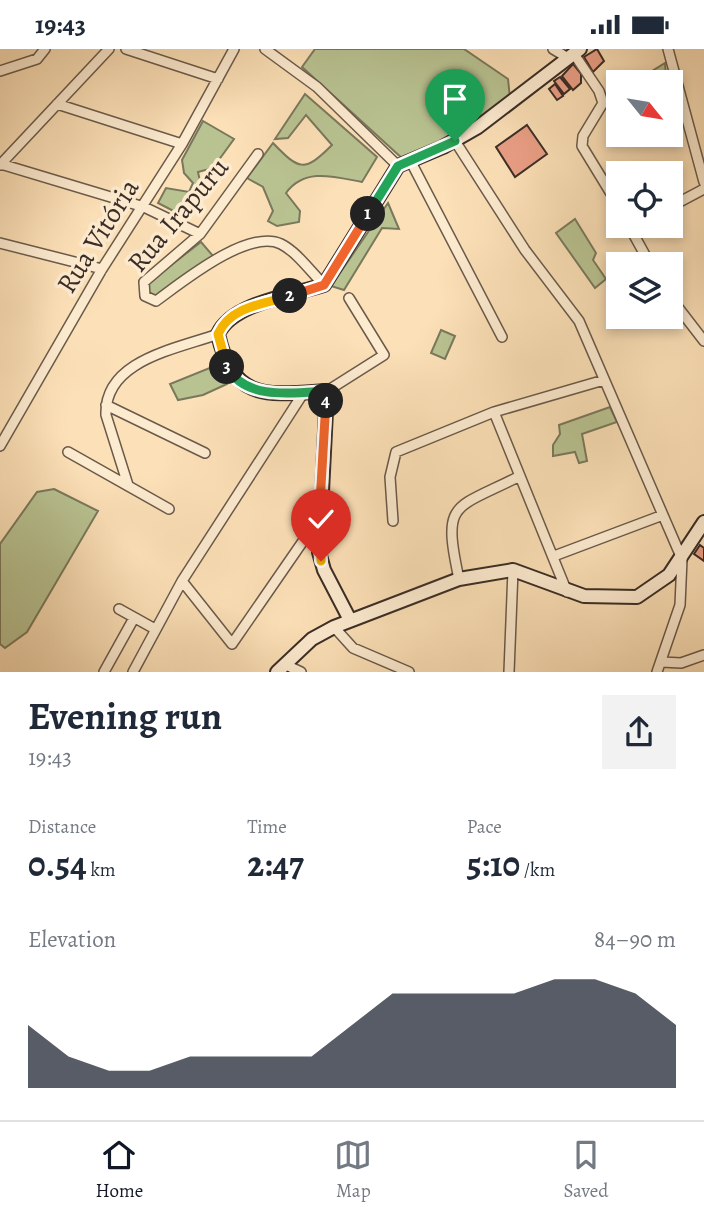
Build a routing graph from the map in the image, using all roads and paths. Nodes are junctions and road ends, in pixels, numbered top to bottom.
1 (45, 49) edge
2 (109, 49) edge
3 (126, 49) edge
4 (234, 49) edge
5 (265, 49) edge
6 (553, 49) edge
7 (668, 49) edge
8 (574, 53) edge
9 (0, 71) edge
10 (218, 79) junction
11 (57, 104) junction
12 (455, 141) junction
13 (182, 144) junction
14 (258, 153) dead end
15 (404, 164) junction
16 (0, 165) edge
17 (704, 182) edge
18 (606, 185) edge
19 (704, 189) edge
20 (683, 200) edge
21 (144, 207) junction
22 (200, 234) junction
23 (0, 243) edge
24 (102, 269) junction
25 (324, 285) junction
26 (349, 298) dead end
27 (683, 314) edge
28 (218, 334) junction
29 (502, 337) dead end
30 (704, 341) edge
31 (604, 380) junction
32 (327, 391) junction
33 (304, 392) junction
34 (106, 405) junction
35 (494, 412) junction
36 (0, 446) edge
37 (68, 452) dead end
38 (205, 453) dead end
39 (520, 476) junction
40 (128, 485) junction
41 (169, 509) dead end
42 (663, 515) junction
43 (319, 518) junction
44 (393, 521) dead end
45 (704, 522) edge
46 (554, 556) junction
47 (682, 559) junction
48 (513, 570) junction
49 (459, 579) junction
50 (181, 581) junction
51 (567, 592) junction
52 (119, 609) dead end
53 (134, 618) junction
54 (350, 620) junction
55 (334, 627) junction
56 (155, 629) junction
57 (704, 655) edge
58 (662, 662) junction
59 (281, 668) edge
60 (133, 671) edge
61 (104, 672) edge
62 (301, 672) edge
63 (410, 672) edge
64 (509, 672) edge
65 (657, 672) edge

1 - 9 street
2 - 11 street
3 - 10 street
4 - 10 street, Rua Vitória
5 - 15 street
6 - 8 street
7 - 17 street
8 - 12 street
8 - 18 street
10 - 13 street, Rua Vitória
11 - 13 street
11 - 16 street
12 - 15 street
12 - 31 street
13 - 21 street, Rua Vitória
14 - 22 street, Rua Irapuru
15 - 25 street
15 - 29 street
16 - 21 street
19 - 20 street
21 - 22 street
21 - 24 street, Rua Vitória
22 - 25 street, Rua Irapuru
23 - 24 street
24 - 36 street, Rua Vitória
25 - 28 street
26 - 32 street
27 - 30 street
28 - 33 street
28 - 34 street
31 - 35 street
31 - 42 street
32 - 33 street
32 - 43 street
33 - 50 street
34 - 38 street
34 - 40 street
35 - 39 street
35 - 44 street
37 - 40 street
39 - 46 street
39 - 49 street
40 - 41 street
42 - 46 street
42 - 47 street
43 - 50 street
43 - 54 street
45 - 47 street
46 - 51 street
47 - 51 street
47 - 58 street
48 - 49 street
48 - 51 street
48 - 64 street
49 - 54 street
50 - 56 street
52 - 53 street
53 - 56 street
53 - 61 street
54 - 55 street
55 - 59 street
55 - 63 street
56 - 60 street
57 - 58 street
58 - 65 street
59 - 62 street

